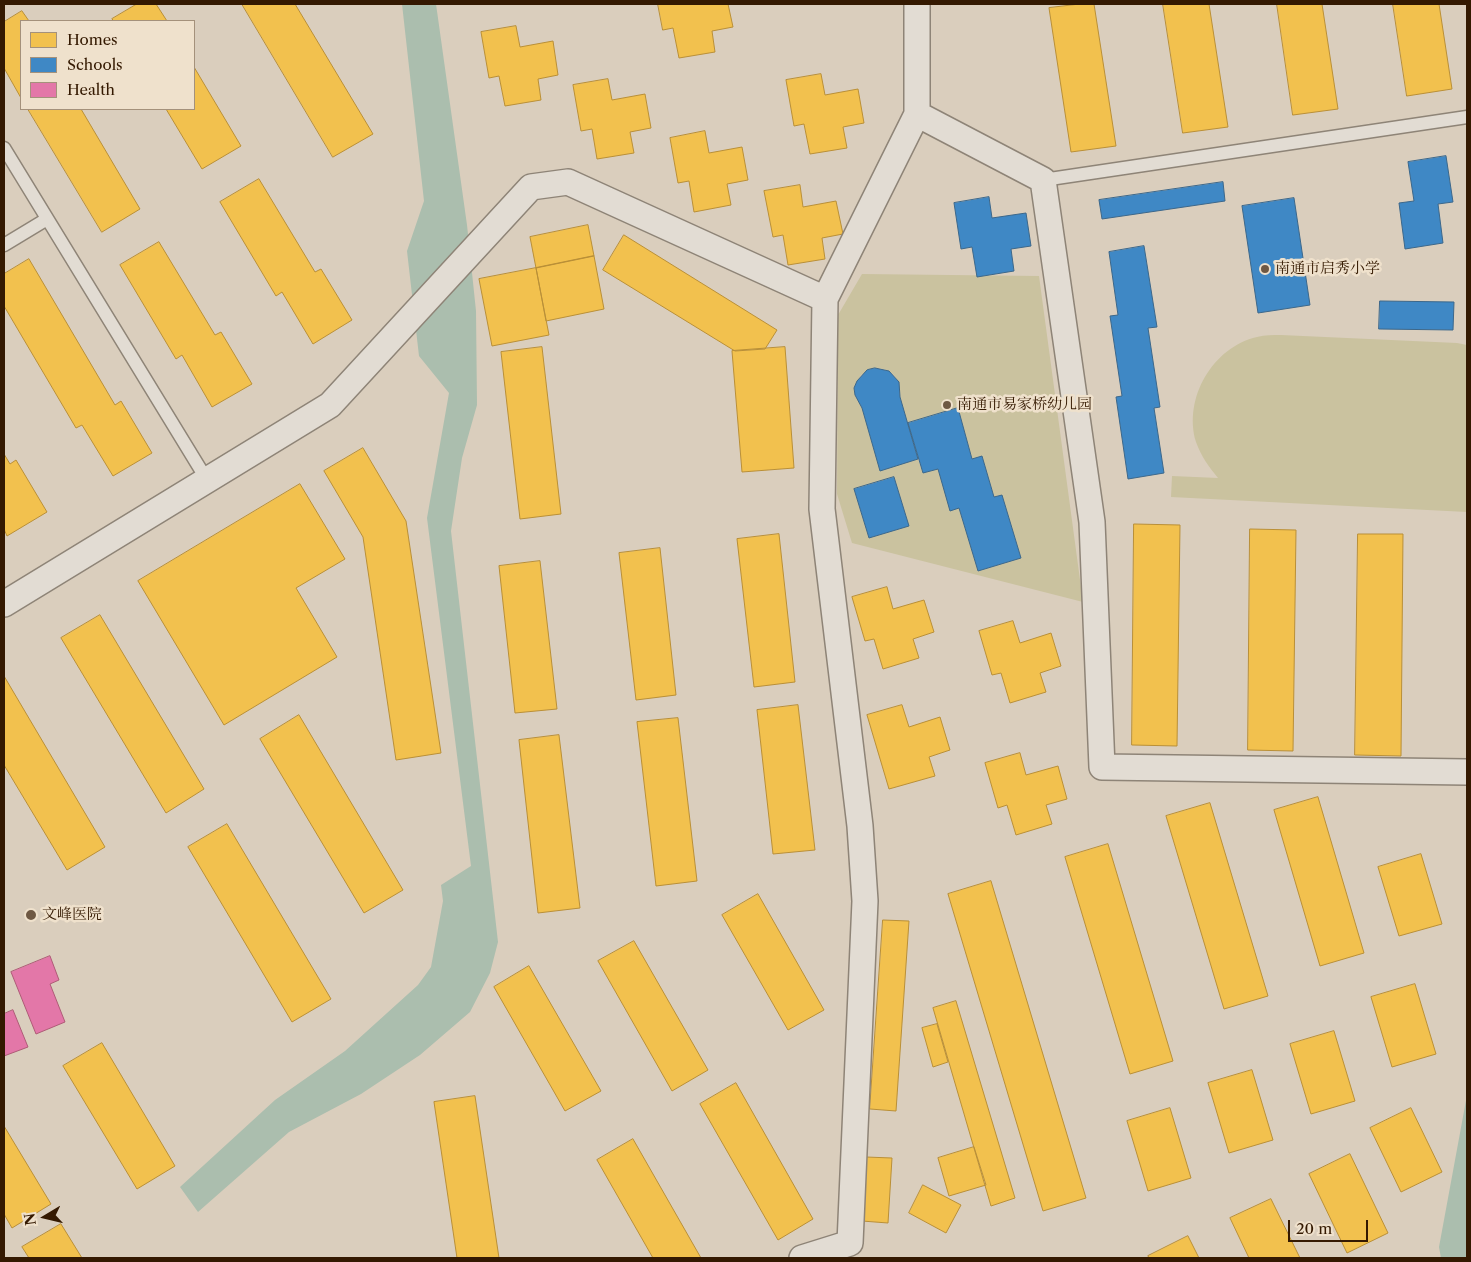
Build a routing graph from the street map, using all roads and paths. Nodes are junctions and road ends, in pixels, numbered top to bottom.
1 (918, 4) edge
2 (917, 114) junction
3 (1467, 116) edge
4 (4, 148) edge
5 (1043, 180) junction
6 (47, 219) junction
7 (4, 245) edge
8 (825, 299) junction
9 (207, 480) junction
10 (4, 604) edge
11 (1467, 772) edge
12 (802, 1258) edge

1 - 2 street
2 - 5 street
2 - 8 street
3 - 5 lane
4 - 6 lane
5 - 11 street
6 - 7 lane
6 - 9 lane
8 - 9 street
8 - 12 street
9 - 10 street

